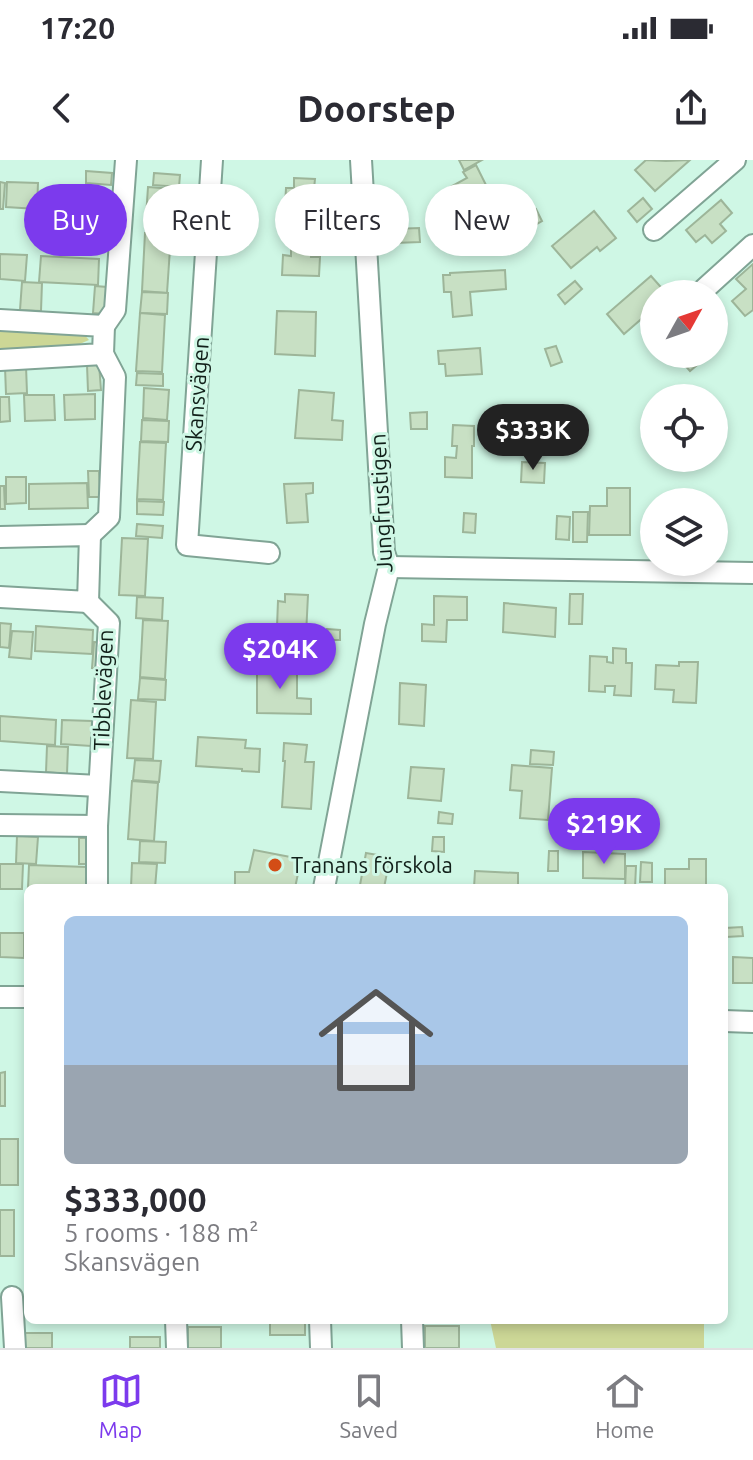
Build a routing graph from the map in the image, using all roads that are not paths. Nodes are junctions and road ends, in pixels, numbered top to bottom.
1 (126, 160) edge
2 (212, 160) edge
3 (361, 160) edge
4 (735, 160) edge
5 (654, 230) dead end
6 (753, 245) edge
7 (714, 280) edge
8 (0, 320) edge
9 (104, 326) junction
10 (103, 354) junction
11 (0, 360) edge
12 (90, 535) junction
13 (0, 537) edge
14 (269, 553) dead end
15 (389, 567) junction
16 (753, 573) edge
17 (0, 597) edge
18 (88, 602) junction
19 (0, 781) edge
20 (99, 786) junction
21 (0, 825) edge
22 (97, 826) junction
23 (97, 884) edge
24 (325, 884) edge
25 (0, 997) edge
26 (24, 997) edge
27 (728, 1021) edge
28 (753, 1022) edge
29 (13, 1296) edge
30 (176, 1324) edge
31 (320, 1324) edge
32 (412, 1324) edge
33 (15, 1348) edge
34 (177, 1348) edge
35 (321, 1348) edge
36 (413, 1348) edge

1 - 9 street
2 - 14 street, Skansvägen
3 - 15 street, Jungfrustigen
4 - 5 street
6 - 7 street
8 - 9 street
9 - 10 street
10 - 11 street
10 - 12 street
12 - 13 street
12 - 18 street
15 - 16 street
15 - 24 street, Jungfrustigen
17 - 18 street
18 - 20 street, Tibblevägen
19 - 20 street
20 - 22 street, Tibblevägen
21 - 22 street
22 - 23 street, Tibblevägen
25 - 26 street
27 - 28 street
29 - 33 street
30 - 34 street
31 - 35 street
32 - 36 street

